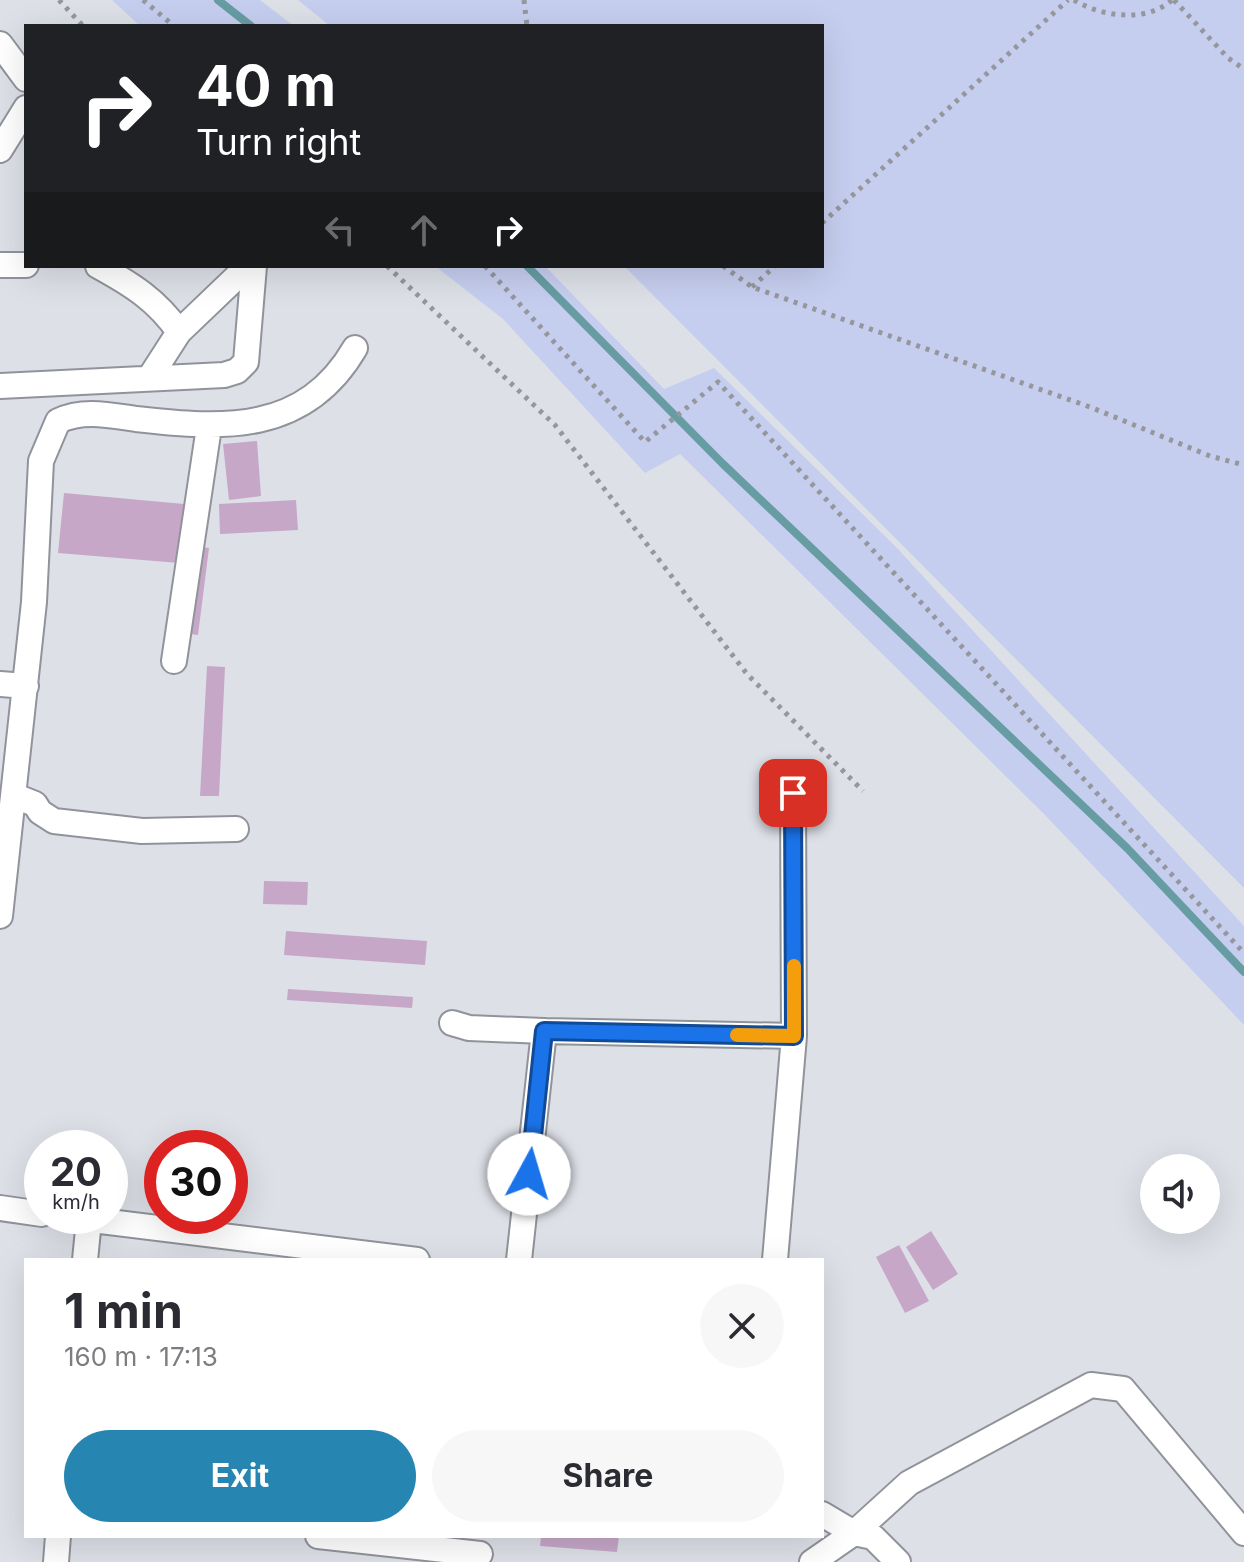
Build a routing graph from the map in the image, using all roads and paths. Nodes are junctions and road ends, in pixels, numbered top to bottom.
1 (59, 0) edge
2 (143, 0) edge
3 (524, 0) edge
4 (1071, 0) edge
5 (1173, 0) edge
6 (81, 24) edge
7 (172, 24) edge
8 (527, 24) edge
9 (0, 44) edge
10 (1244, 69) edge
11 (24, 76) edge
12 (24, 111) edge
13 (0, 150) edge
14 (824, 221) edge
15 (0, 265) edge
16 (24, 265) edge
17 (102, 268) edge
18 (246, 268) edge
19 (254, 268) edge
20 (389, 268) edge
21 (487, 268) edge
22 (726, 268) edge
23 (773, 268) edge
24 (752, 287) junction
25 (179, 332) junction
26 (355, 348) dead end
27 (150, 377) junction
28 (0, 386) edge
29 (209, 427) junction
30 (1244, 465) edge
31 (174, 661) dead end
32 (0, 684) edge
33 (26, 686) junction
34 (863, 791) dead end
35 (793, 793) dead end
36 (15, 796) junction
37 (236, 829) dead end
38 (0, 916) edge
39 (1244, 953) edge
40 (452, 1023) dead end
41 (544, 1031) junction
42 (794, 1036) junction
43 (0, 1208) edge
44 (24, 1211) edge
45 (128, 1225) edge
46 (88, 1234) edge
47 (85, 1258) edge
48 (401, 1258) edge
49 (519, 1258) edge
50 (775, 1258) edge
51 (824, 1515) edge
52 (854, 1533) junction
53 (1244, 1533) edge
54 (58, 1538) edge
55 (340, 1538) edge
56 (481, 1551) edge
57 (56, 1562) edge
58 (812, 1562) edge
59 (898, 1562) edge

1 - 6 path
2 - 7 path
3 - 8 path
4 - 5 path
4 - 14 path
5 - 10 path
9 - 11 street
12 - 13 street
15 - 16 street
17 - 25 street
18 - 25 street
19 - 27 street
20 - 34 path
21 - 39 path
22 - 24 path
23 - 24 path
24 - 30 path
25 - 27 street
26 - 29 street
27 - 28 street
29 - 31 street
29 - 33 street
32 - 33 street
33 - 36 street
35 - 42 street
36 - 37 street
36 - 38 street
40 - 41 street
41 - 42 street
41 - 49 street
42 - 50 street
43 - 44 street
45 - 48 street
46 - 47 street
51 - 52 street
52 - 53 street
52 - 58 street
52 - 59 street
54 - 57 street
55 - 56 street

